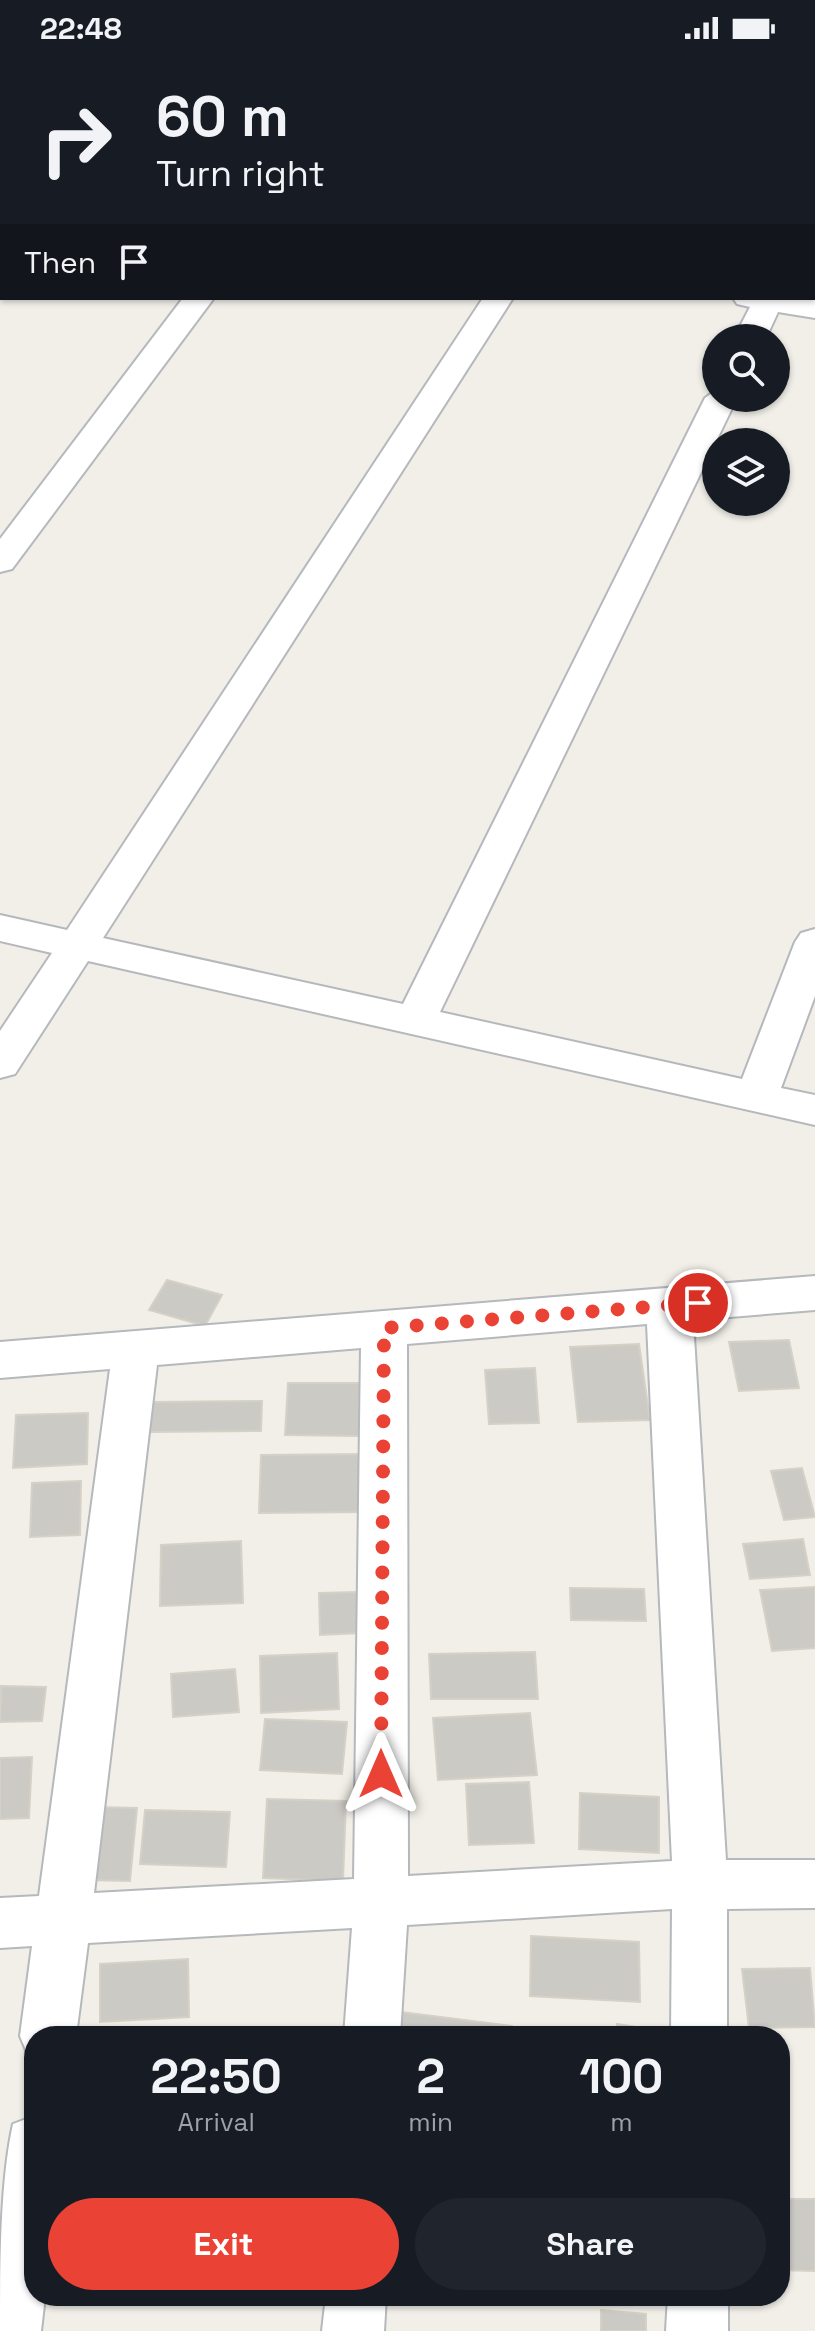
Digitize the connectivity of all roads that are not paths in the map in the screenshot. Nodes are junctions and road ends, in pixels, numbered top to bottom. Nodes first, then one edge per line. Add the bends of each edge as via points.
1 (197, 300) edge
2 (497, 300) edge
3 (762, 300) edge
4 (767, 300) edge
5 (815, 309) edge
6 (754, 324) edge
7 (714, 412) edge
8 (0, 562) edge
9 (0, 928) edge
10 (815, 942) edge
11 (79, 946) junction
12 (415, 1021) junction
13 (0, 1064) edge
14 (756, 1097) junction
15 (815, 1110) edge
16 (815, 1293) edge
17 (669, 1305) junction
18 (384, 1328) junction
19 (136, 1349) junction
20 (0, 1360) edge
21 (815, 1884) edge
22 (700, 1886) junction
23 (381, 1901) junction
24 (63, 1920) junction
25 (0, 1923) edge
26 (49, 2026) edge
27 (373, 2026) edge
28 (699, 2026) edge
29 (24, 2222) edge
30 (355, 2306) edge
31 (698, 2306) edge
32 (10, 2331) edge
33 (353, 2331) edge
34 (697, 2331) edge

1 - 8 street
2 - 11 street
3 - 6 street
4 - 5 street
7 - 12 street
9 - 11 street
10 - 14 street
11 - 12 street
11 - 13 street
12 - 14 street
14 - 15 street
16 - 17 street
17 - 18 street
17 - 22 street
18 - 19 street
18 - 23 street
19 - 20 street
19 - 24 street
21 - 22 street
22 - 23 street
22 - 28 street
23 - 24 street
23 - 27 street
24 - 25 street
24 - 26 street
29 - 32 street
30 - 33 street
31 - 34 street

